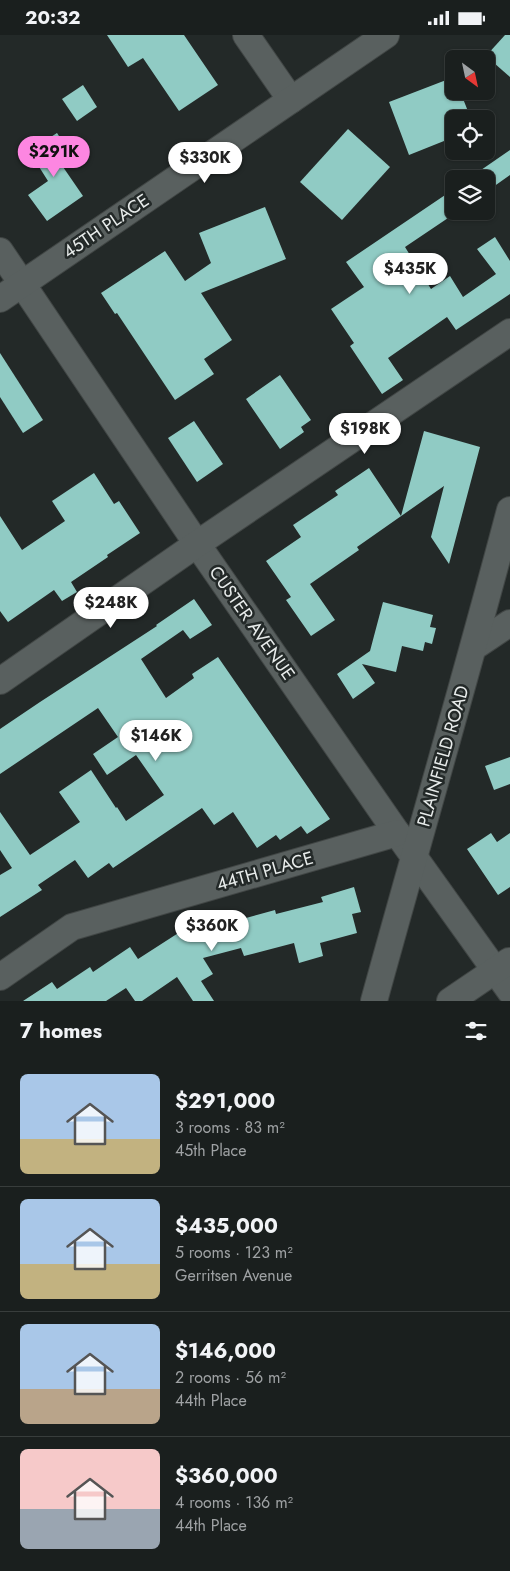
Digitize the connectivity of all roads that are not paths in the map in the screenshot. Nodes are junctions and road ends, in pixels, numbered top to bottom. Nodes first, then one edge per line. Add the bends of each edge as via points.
1 (246, 35) edge
2 (386, 35) edge
3 (290, 100) junction
4 (0, 251) edge
5 (22, 284) junction
6 (0, 299) edge
7 (510, 332) edge
8 (510, 510) edge
9 (198, 544) junction
10 (510, 623) edge
11 (474, 647) junction
12 (0, 681) edge
13 (397, 833) junction
14 (414, 856) junction
15 (505, 974) edge
16 (0, 977) edge
17 (374, 1001) edge
18 (450, 1001) edge

1 - 3 street
2 - 3 street, 45TH PLACE
3 - 5 street, 45TH PLACE
4 - 5 street, CUSTER AVENUE
5 - 6 street, 45TH PLACE
5 - 9 street, CUSTER AVENUE
7 - 9 street
8 - 11 street, PLAINFIELD ROAD
9 - 12 street
9 - 13 street, CUSTER AVENUE
10 - 11 street
11 - 14 street, PLAINFIELD ROAD
13 - 14 street, CUSTER AVENUE
13 - 16 street, 44TH PLACE via 72,927
14 - 15 street, CUSTER AVENUE
14 - 17 street, PLAINFIELD ROAD
15 - 18 street

